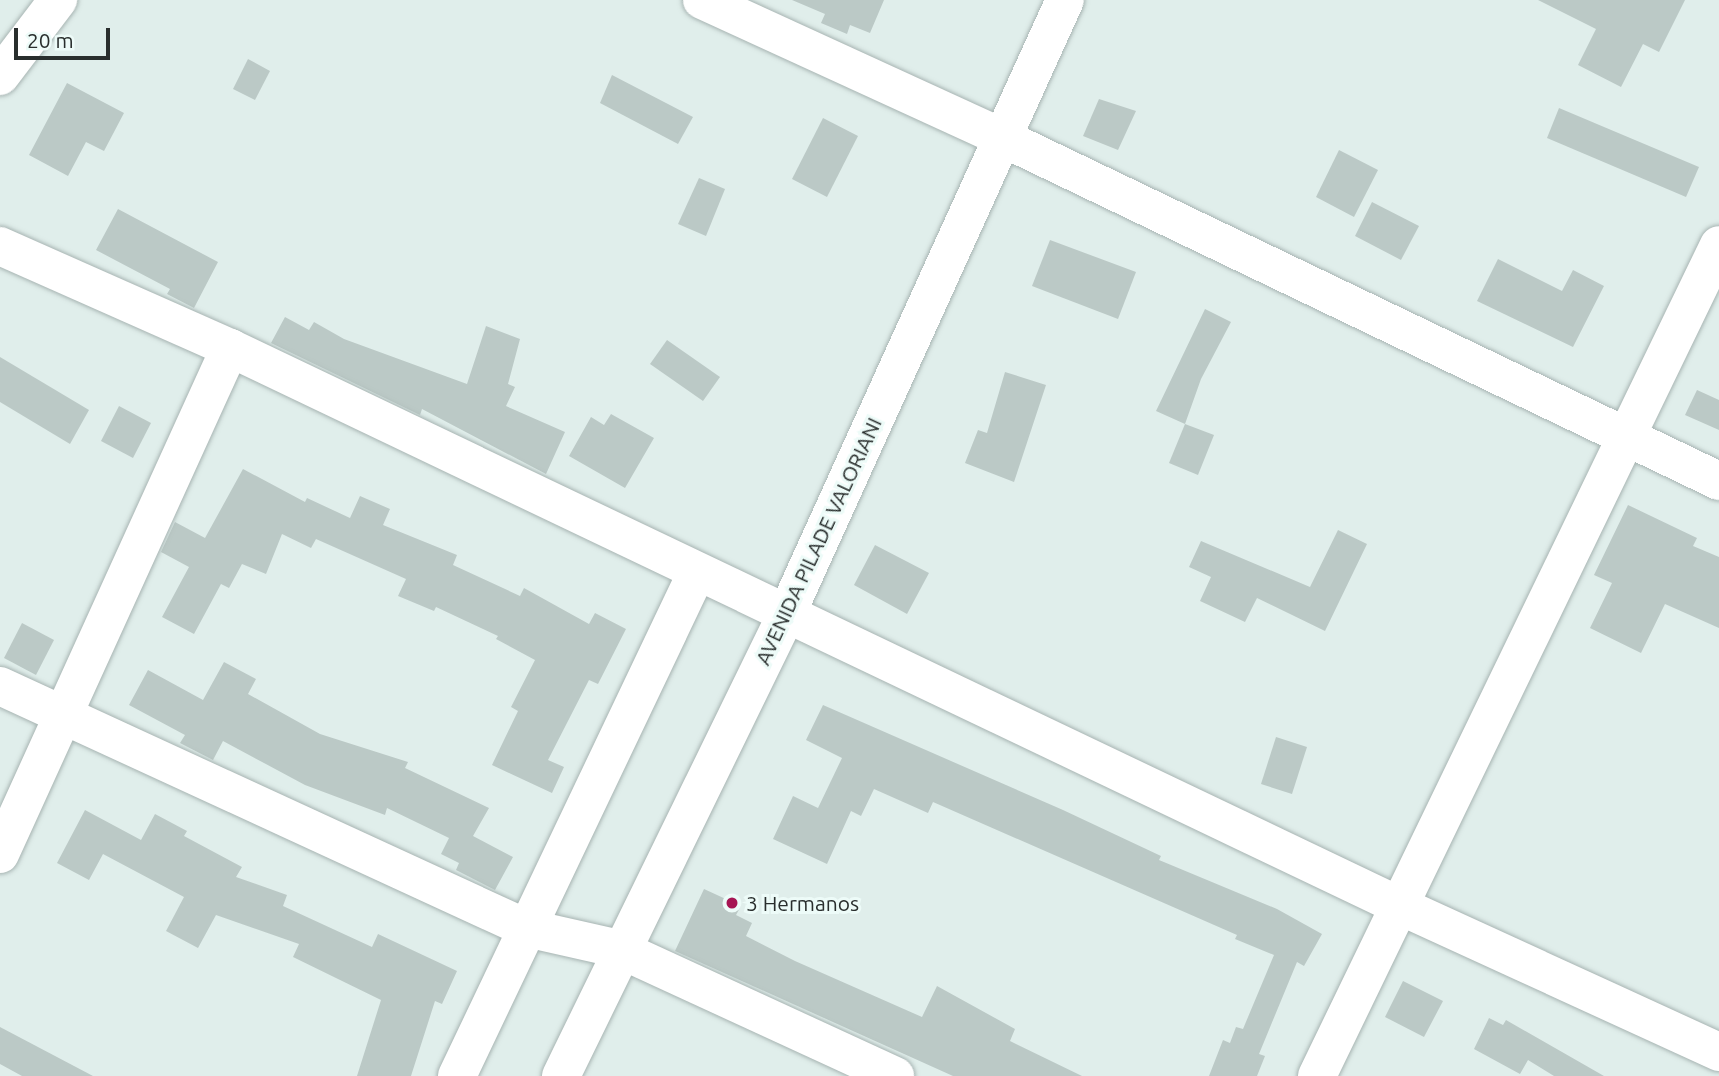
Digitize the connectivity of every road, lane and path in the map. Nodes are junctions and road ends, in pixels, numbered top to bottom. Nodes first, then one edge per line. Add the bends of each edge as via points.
1 (58, 0) edge
2 (702, 0) edge
3 (1065, 0) edge
4 (0, 76) edge
5 (1003, 138) junction
6 (1719, 245) edge
7 (0, 246) edge
8 (230, 348) junction
9 (1628, 438) junction
10 (1719, 481) edge
11 (697, 572) junction
12 (786, 615) junction
13 (0, 686) edge
14 (64, 715) junction
15 (0, 854) edge
16 (1398, 905) junction
17 (526, 928) junction
18 (620, 950) junction
19 (1719, 1052) edge
20 (457, 1076) edge
21 (561, 1076) edge
22 (895, 1076) edge
23 (1317, 1076) edge

1 - 4 street
2 - 5 street
3 - 5 street, AVENIDA PILADE VALORIANI
5 - 9 street
5 - 12 street, AVENIDA PILADE VALORIANI
6 - 9 street
7 - 8 street
8 - 11 street
8 - 14 street
9 - 10 street
9 - 16 street
11 - 12 street
11 - 17 street
12 - 16 street
12 - 18 street, AVENIDA PILADE VALORIANI
13 - 14 street
14 - 15 street
14 - 17 street
16 - 19 street
16 - 23 street
17 - 18 street
17 - 20 street
18 - 21 street, AVENIDA PILADE VALORIANI
18 - 22 street

